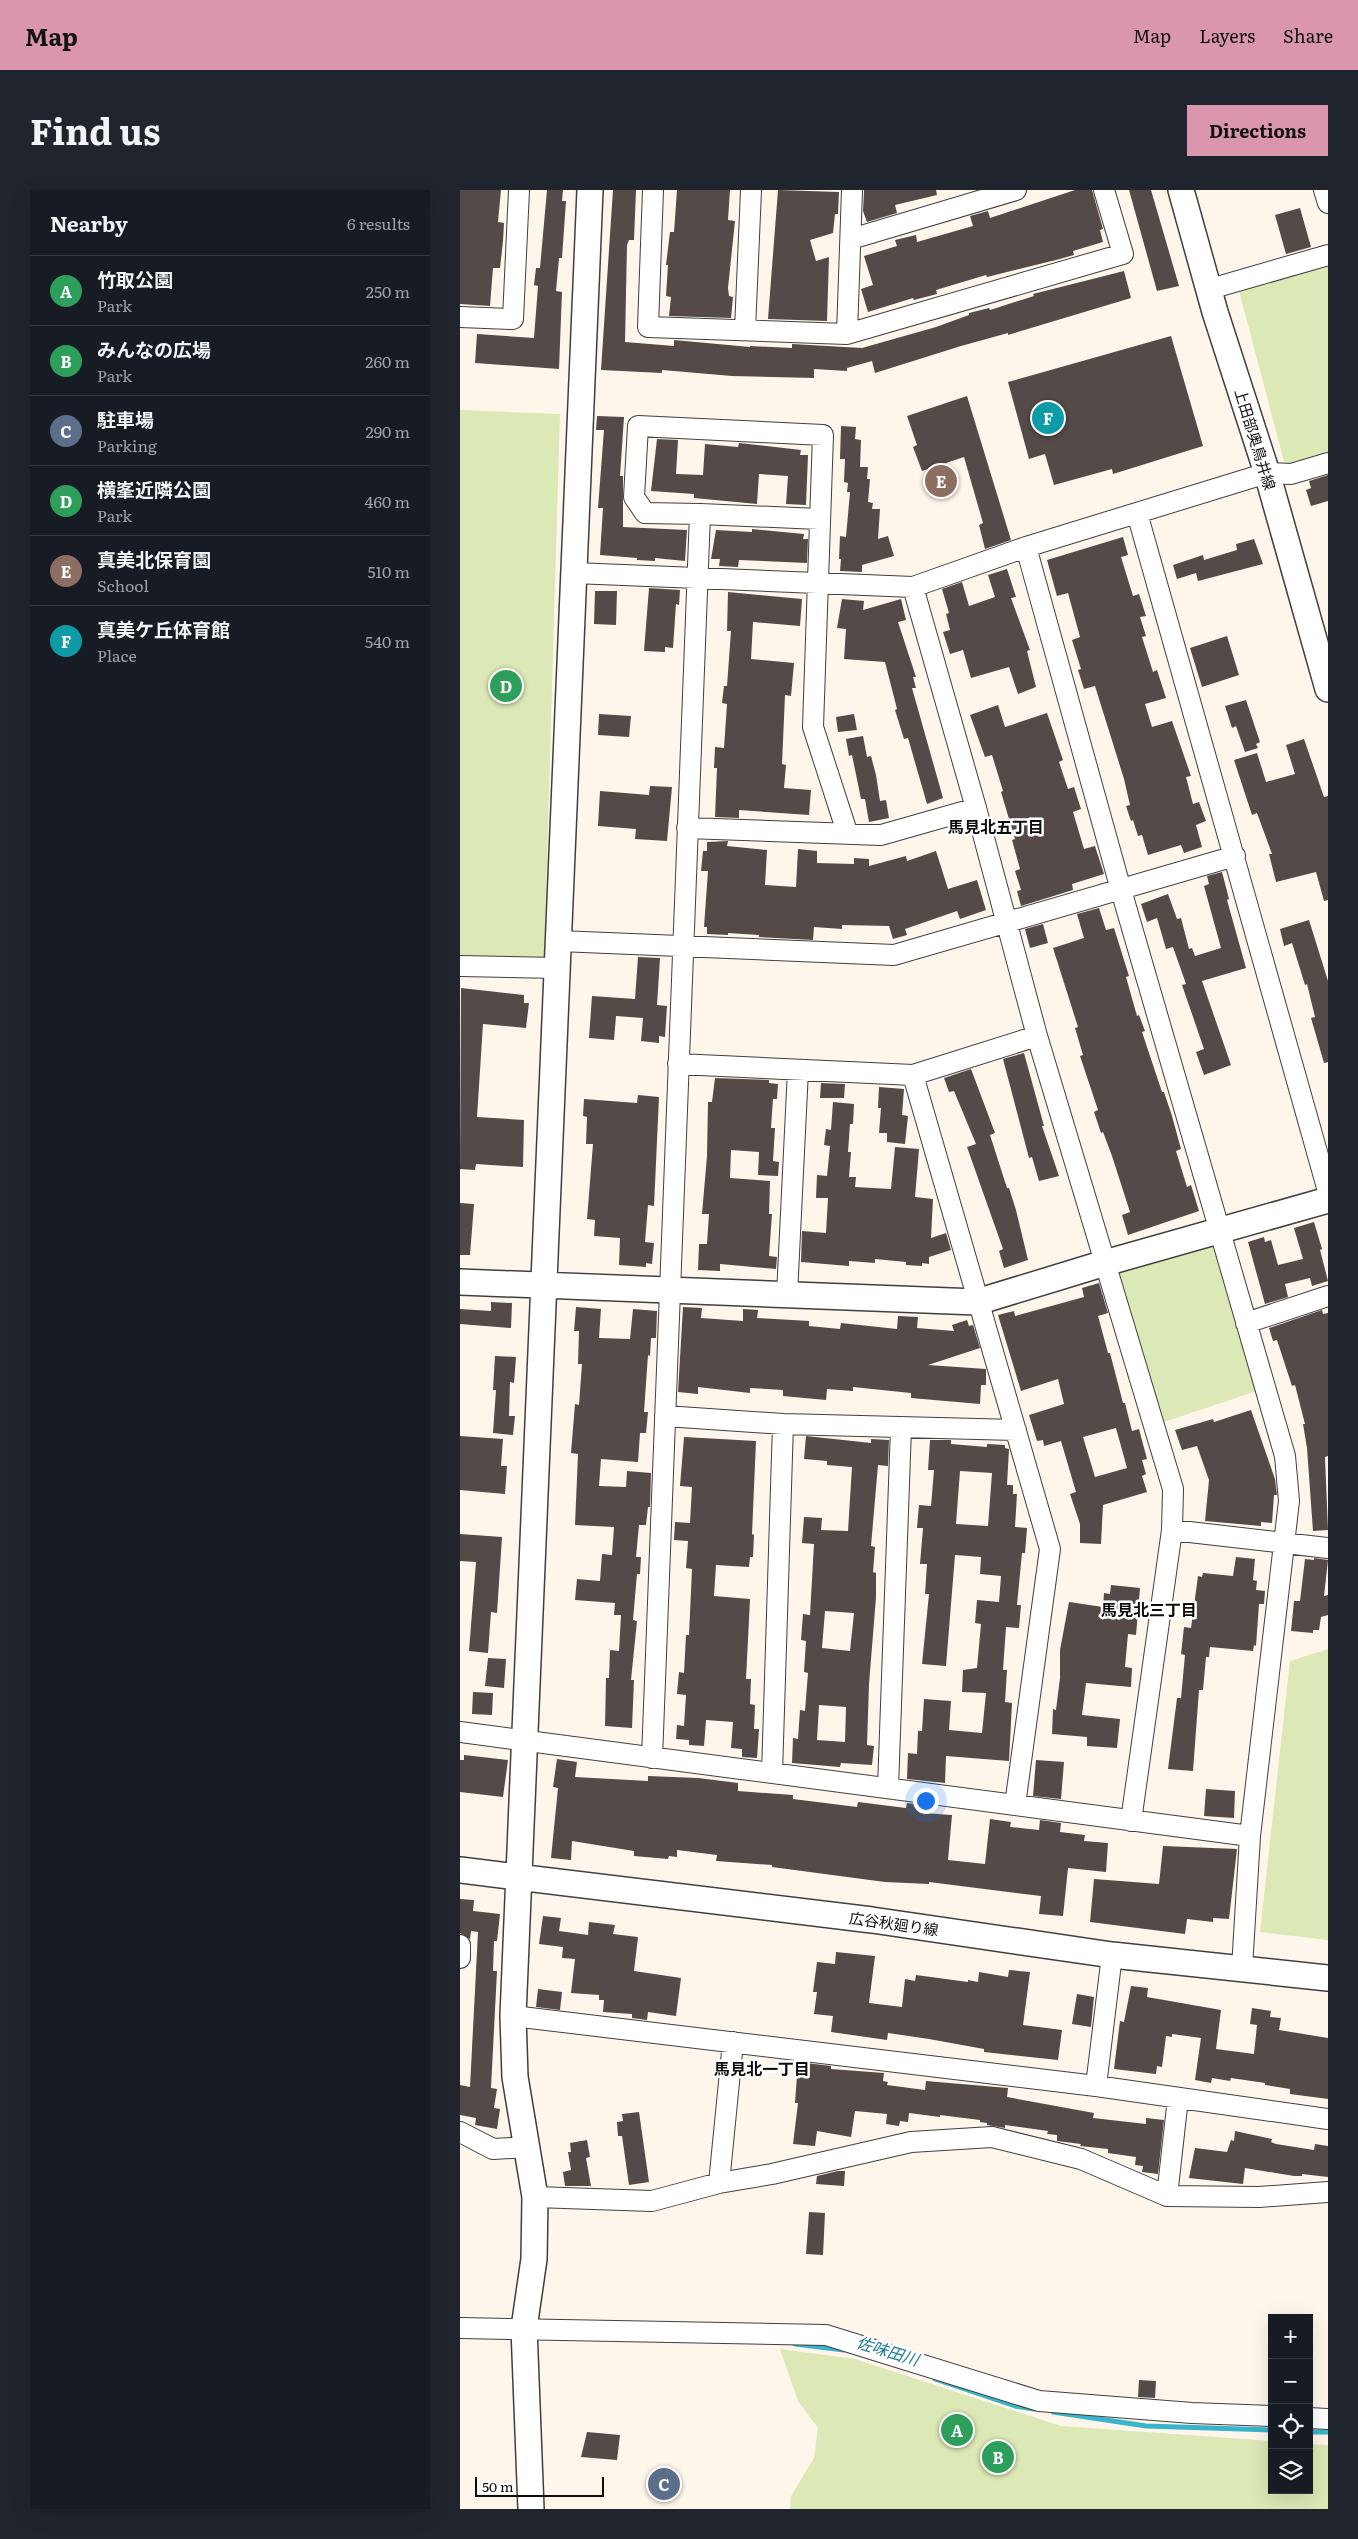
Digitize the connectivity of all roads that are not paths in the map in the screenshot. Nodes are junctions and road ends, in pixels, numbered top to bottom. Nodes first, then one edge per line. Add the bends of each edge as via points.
1 (519, 190) edge
2 (590, 190) edge
3 (653, 190) edge
4 (751, 190) edge
5 (852, 190) edge
6 (1016, 190) edge
7 (1104, 190) edge
8 (1181, 190) edge
9 (1324, 190) edge
10 (979, 195) edge
11 (1328, 204) edge
12 (851, 239) junction
13 (1328, 255) edge
14 (1210, 289) junction
15 (460, 317) edge
16 (745, 330) junction
17 (847, 334) junction
18 (1328, 464) edge
19 (1267, 473) junction
20 (1137, 513) junction
21 (700, 514) junction
22 (818, 519) junction
23 (1026, 547) junction
24 (574, 573) junction
25 (697, 578) junction
26 (818, 583) junction
27 (913, 587) junction
28 (1328, 689) edge
29 (976, 808) junction
30 (687, 828) junction
31 (847, 832) junction
32 (1235, 856) junction
33 (1121, 890) junction
34 (1007, 923) junction
35 (559, 941) junction
36 (684, 947) junction
37 (460, 966) edge
38 (558, 968) junction
39 (1037, 1036) junction
40 (678, 1064) junction
41 (798, 1070) junction
42 (913, 1075) junction
43 (1328, 1192) edge
44 (1328, 1200) edge
45 (1219, 1232) junction
46 (1105, 1263) junction
47 (460, 1282) edge
48 (546, 1285) junction
49 (669, 1291) junction
50 (787, 1295) junction
51 (1328, 1296) edge
52 (977, 1302) junction
53 (1246, 1323) junction
54 (665, 1416) junction
55 (783, 1424) junction
56 (902, 1428) junction
57 (1016, 1430) junction
58 (1172, 1530) junction
59 (1286, 1544) junction
60 (1328, 1548) edge
61 (460, 1732) edge
62 (525, 1741) junction
63 (652, 1758) junction
64 (772, 1773) junction
65 (888, 1788) junction
66 (1015, 1805) junction
67 (1131, 1821) junction
68 (1250, 1836) junction
69 (460, 1870) edge
70 (520, 1877) junction
71 (460, 1945) edge
72 (1112, 1955) junction
73 (460, 1958) edge
74 (1242, 1968) junction
75 (1328, 1978) edge
76 (514, 2016) junction
77 (733, 2042) junction
78 (1096, 2086) junction
79 (1178, 2098) junction
80 (1328, 2119) edge
81 (460, 2132) edge
82 (528, 2147) junction
83 (719, 2183) junction
84 (1328, 2192) edge
85 (1167, 2196) junction
86 (535, 2198) junction
87 (460, 2328) edge
88 (524, 2328) junction
89 (1268, 2416) edge
90 (1313, 2418) edge
91 (1328, 2419) edge
92 (531, 2509) edge

1 - 15 street via 513,320
2 - 24 street
3 - 16 street via 648,327
4 - 16 street
5 - 12 street
6 - 10 street
7 - 17 street via 1123,254
8 - 14 street, 上田部奥鳥井線
9 - 11 street
10 - 12 street
12 - 17 street
13 - 14 street
14 - 19 street, 上田部奥鳥井線
16 - 17 street
18 - 19 street via 1291,474
19 - 20 street
19 - 28 street, 上田部奥鳥井線
20 - 23 street
20 - 32 street
21 - 22 street
21 - 22 street via 645,513 634,497 638,426 823,435
21 - 25 street
22 - 26 street
23 - 27 street
23 - 33 street
24 - 25 street
24 - 35 street
25 - 26 street
25 - 30 street
26 - 27 street
26 - 31 street via 813,727
27 - 29 street
29 - 31 street via 881,835
29 - 34 street
30 - 31 street
30 - 36 street
32 - 33 street
32 - 43 street
33 - 34 street
33 - 45 street
34 - 36 street via 894,955
34 - 39 street
35 - 36 street
35 - 38 street
36 - 40 street
37 - 38 street
38 - 48 street
39 - 42 street
39 - 46 street
40 - 41 street
40 - 49 street
41 - 42 street
41 - 50 street
42 - 52 street
44 - 45 street
45 - 46 street
45 - 53 street
46 - 52 street
46 - 58 street via 1173,1489
47 - 48 street
48 - 49 street
48 - 62 street
49 - 50 street
49 - 54 street
50 - 52 street
51 - 53 street
52 - 57 street
53 - 59 street via 1286,1456 1290,1501
54 - 55 street
54 - 63 street
55 - 56 street
55 - 64 street
56 - 57 street
56 - 65 street
57 - 66 street via 1050,1549
58 - 59 street
58 - 67 street
59 - 60 street
59 - 68 street
61 - 62 street
62 - 63 street
62 - 70 street
63 - 64 street
64 - 65 street
65 - 66 street
66 - 67 street
67 - 68 street
68 - 74 street
69 - 70 street, 広谷秋廻り線
70 - 72 street, 広谷秋廻り線 via 872,1920
70 - 76 street
71 - 73 street
72 - 74 street, 広谷秋廻り線
72 - 78 street
74 - 75 street, 広谷秋廻り線
76 - 77 street
76 - 82 street via 516,2078
77 - 78 street
77 - 83 street
78 - 79 street
79 - 80 street
79 - 85 street
81 - 82 street via 493,2149
82 - 86 street
83 - 85 street via 911,2142 992,2137 1081,2159
83 - 86 street via 652,2201
84 - 85 street via 1259,2197
86 - 88 street via 534,2259
87 - 88 street
88 - 89 street via 826,2335 1039,2401
88 - 92 street
90 - 91 street

